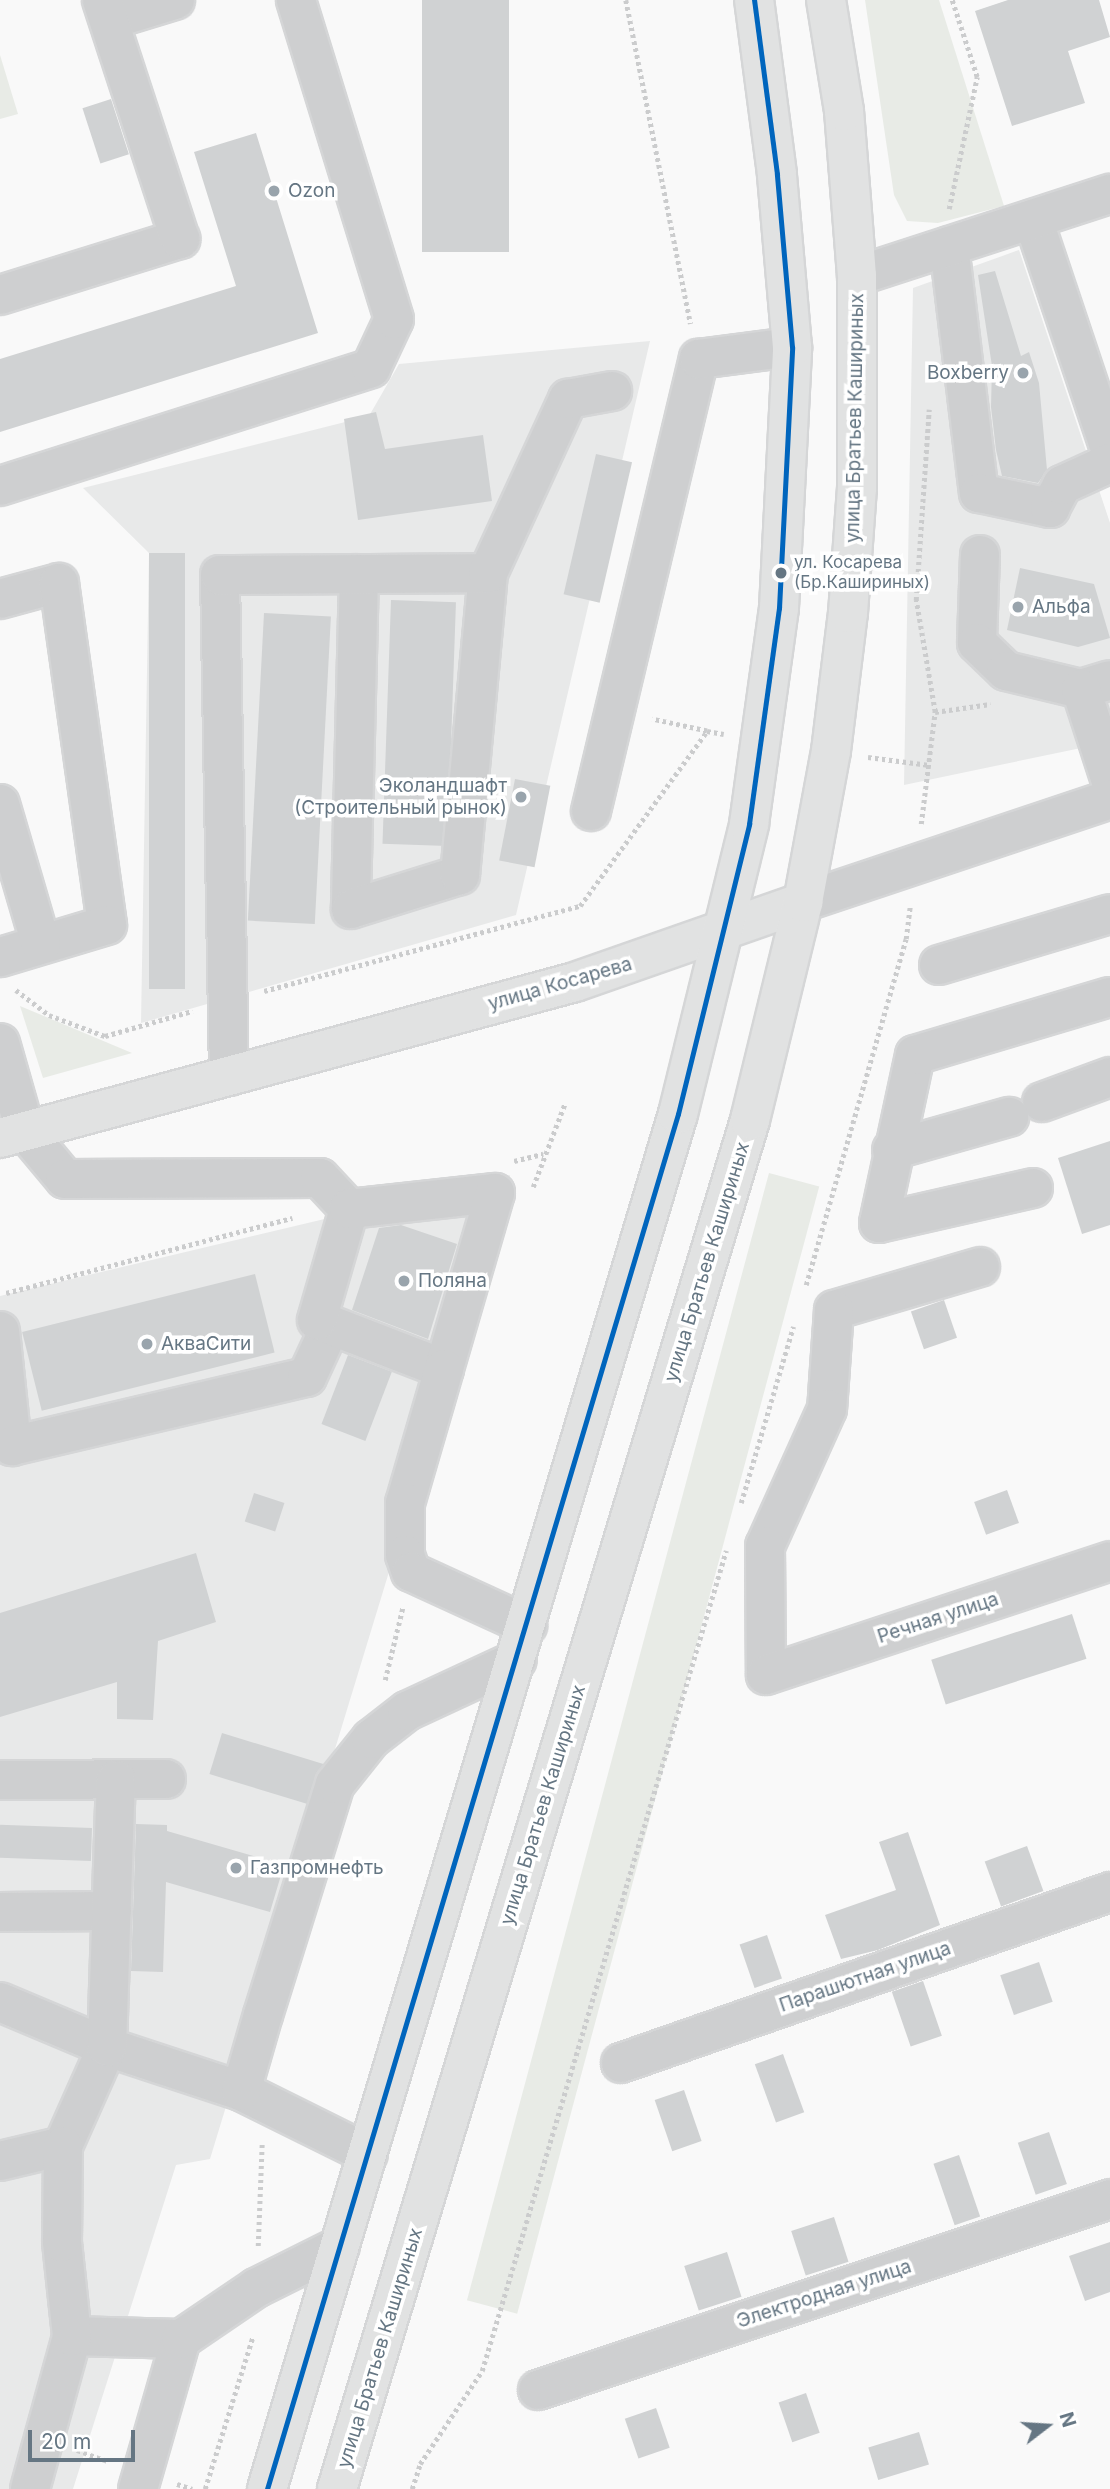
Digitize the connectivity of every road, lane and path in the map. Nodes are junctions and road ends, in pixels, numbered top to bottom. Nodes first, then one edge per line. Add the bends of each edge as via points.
1 (175, 0) edge
2 (296, 0) edge
3 (626, 0) edge
4 (754, 0) edge
5 (826, 0) edge
6 (952, 0) edge
7 (106, 10) edge
8 (1110, 194) edge
9 (1033, 219) junction
10 (945, 248) junction
11 (857, 276) junction
12 (0, 295) edge
13 (792, 347) junction
14 (699, 359) junction
15 (612, 391) dead end
16 (930, 398) dead end
17 (1110, 449) edge
18 (1110, 463) edge
19 (0, 486) edge
20 (980, 555) dead end
21 (488, 573) junction
22 (359, 574) junction
23 (0, 599) edge
24 (1096, 685) edge
25 (612, 710) junction
26 (1110, 778) edge
27 (1110, 799) edge
28 (0, 804) edge
29 (591, 811) dead end
30 (916, 864) junction
31 (803, 902) junction
32 (1110, 914) edge
33 (725, 931) junction
34 (41, 944) junction
35 (939, 965) dead end
36 (5, 971) edge
37 (1110, 997) edge
38 (226, 1001) junction
39 (0, 1043) edge
40 (229, 1076) junction
41 (1110, 1077) edge
42 (13, 1135) edge
43 (892, 1150) junction
44 (544, 1154) dead end
45 (503, 1164) dead end
46 (1033, 1188) dead end
47 (346, 1207) junction
48 (980, 1267) dead end
49 (804, 1292) dead end
50 (0, 1295) edge
51 (796, 1318) dead end
52 (331, 1325) junction
53 (0, 1331) edge
54 (444, 1369) junction
55 (740, 1505) dead end
56 (728, 1545) dead end
57 (1110, 1561) edge
58 (522, 1643) junction
59 (166, 1779) dead end
60 (0, 1780) edge
61 (116, 1780) junction
62 (1110, 1892) edge
63 (112, 1911) junction
64 (0, 1912) edge
65 (1, 2004) edge
66 (107, 2047) junction
67 (621, 2063) dead end
68 (241, 2091) junction
69 (262, 2142) dead end
70 (63, 2146) junction
71 (368, 2154) junction
72 (0, 2161) edge
73 (1110, 2199) edge
74 (340, 2246) junction
75 (258, 2258) dead end
76 (253, 2330) dead end
77 (72, 2336) junction
78 (181, 2339) junction
79 (538, 2390) dead end
80 (44, 2439) junction
81 (140, 2481) edge
82 (30, 2489) edge
83 (192, 2489) edge
84 (205, 2489) edge
85 (267, 2489) edge
86 (337, 2489) edge
87 (412, 2489) edge

1 - 7 street
2 - 19 street via 394,319 371,368
3 - 14 path
4 - 13 main road via 777,174
5 - 11 main road, улица Братьев Кашириных via 844,111
6 - 10 path via 976,77
7 - 12 street via 180,240
8 - 9 street
9 - 10 street
9 - 17 street
10 - 11 street
10 - 18 street via 979,493 1050,508 1062,485
11 - 31 main road, улица Братьев Кашириных via 857,488 848,613 831,751
13 - 14 street
13 - 33 main road via 788,496 772,679 749,824
14 - 25 street
15 - 21 street via 568,399
16 - 30 path via 916,600 935,712
20 - 24 street via 977,643 1006,671
21 - 22 street
21 - 22 street via 460,875 351,909
22 - 38 street via 220,575
23 - 34 street via 59,583 107,925
24 - 26 street
25 - 29 street
25 - 38 path via 707,732 580,906
27 - 30 street, улица Косарева
28 - 34 street
30 - 31 street, улица Косарева
30 - 49 path via 906,939
31 - 33 main road, улица Косарева
31 - 86 main road, улица Братьев Кашириных via 750,1120
32 - 35 street
33 - 40 main road, улица Косарева via 575,982
33 - 58 main road via 678,1114
34 - 36 street
36 - 38 path via 49,1015 106,1036
37 - 43 street via 915,1055
38 - 40 street
39 - 42 street
40 - 42 main road, улица Косарева
41 - 43 street via 1026,1109
42 - 47 street via 65,1180 320,1178
43 - 46 street via 879,1223
44 - 45 path
47 - 50 path
47 - 52 street via 317,1320
47 - 54 street via 495,1193
48 - 57 street, Речная улица via 834,1310 827,1409 765,1546 766,1675
51 - 55 path
52 - 53 street via 307,1377 12,1446
52 - 54 street
54 - 58 street via 405,1503 405,1555 411,1572
56 - 87 path via 482,2371 420,2464
58 - 68 street via 407,1711 371,1739 335,1784
58 - 71 main road
59 - 61 street
60 - 61 street
61 - 63 street
62 - 67 street, Парашютная улица
63 - 64 street
63 - 66 street
65 - 66 street
66 - 68 street
66 - 70 street
68 - 71 street
69 - 75 path
70 - 72 street
70 - 77 street via 62,2242
71 - 74 main road
73 - 79 street, Электродная улица
74 - 78 street via 256,2288
74 - 85 main road
76 - 84 path
77 - 78 street
77 - 80 street
78 - 81 street
80 - 81 path
80 - 82 street
81 - 83 path

